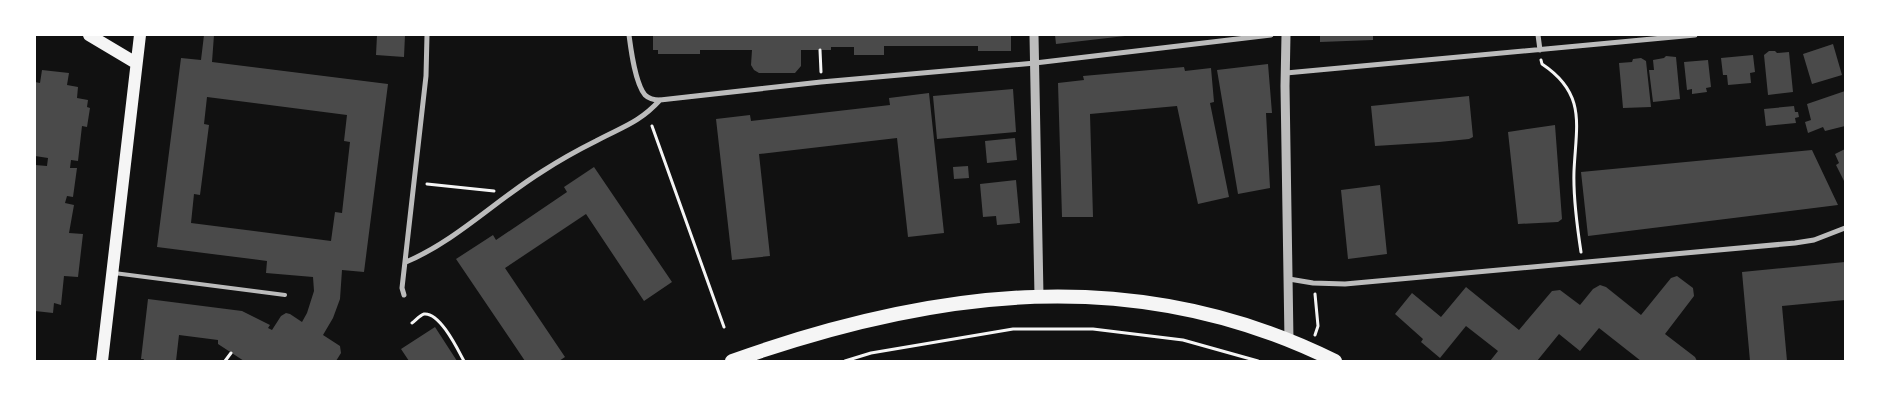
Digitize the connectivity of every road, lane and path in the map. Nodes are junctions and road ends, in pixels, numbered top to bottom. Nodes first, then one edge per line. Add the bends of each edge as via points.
1 (89, 35) edge
2 (140, 35) edge
3 (427, 35) edge
4 (629, 35) edge
5 (1034, 35) edge
6 (1271, 35) edge
7 (1286, 35) edge
8 (1538, 35) edge
9 (1695, 35) edge
10 (820, 50) dead end
11 (1540, 50) junction
12 (136, 63) junction
13 (1035, 63) junction
14 (1286, 73) junction
15 (821, 82) junction
16 (660, 100) junction
17 (652, 126) dead end
18 (428, 184) dead end
19 (502, 198) junction
20 (1845, 228) edge
21 (406, 262) junction
22 (1582, 263) junction
23 (112, 273) junction
24 (1289, 279) junction
25 (285, 295) dead end
26 (404, 295) dead end
27 (1039, 296) junction
28 (412, 324) dead end
29 (724, 327) dead end
30 (1289, 340) junction
31 (231, 353) dead end
32 (102, 361) edge
33 (225, 361) edge
34 (464, 361) edge
35 (732, 361) edge
36 (845, 361) edge
37 (1258, 361) edge
38 (1335, 361) edge

1 - 12 main road
2 - 12 main road
3 - 21 street via 426,76
4 - 16 street via 643,92 649,98
5 - 13 street
6 - 13 street
7 - 14 street
8 - 11 street
9 - 11 street
10 - 15 path
11 - 14 street
11 - 22 path via 1542,64 1562,81 1572,95 1577,112 1574,172
12 - 23 main road
13 - 15 street
13 - 27 street
14 - 24 street
15 - 16 street
16 - 19 street via 638,121 591,143
17 - 29 path
18 - 19 path via 493,190
19 - 21 street via 440,245
20 - 22 street via 1807,242
21 - 26 street
22 - 24 street via 1345,284
23 - 25 lane
23 - 32 main road
24 - 30 street
27 - 30 highway via 1106,297 1174,306 1224,318
27 - 35 highway via 972,302 892,316 807,337
28 - 34 path via 423,314 434,318 444,326
30 - 38 highway
31 - 33 path
36 - 37 path via 871,353 1013,329 1093,329 1183,340

